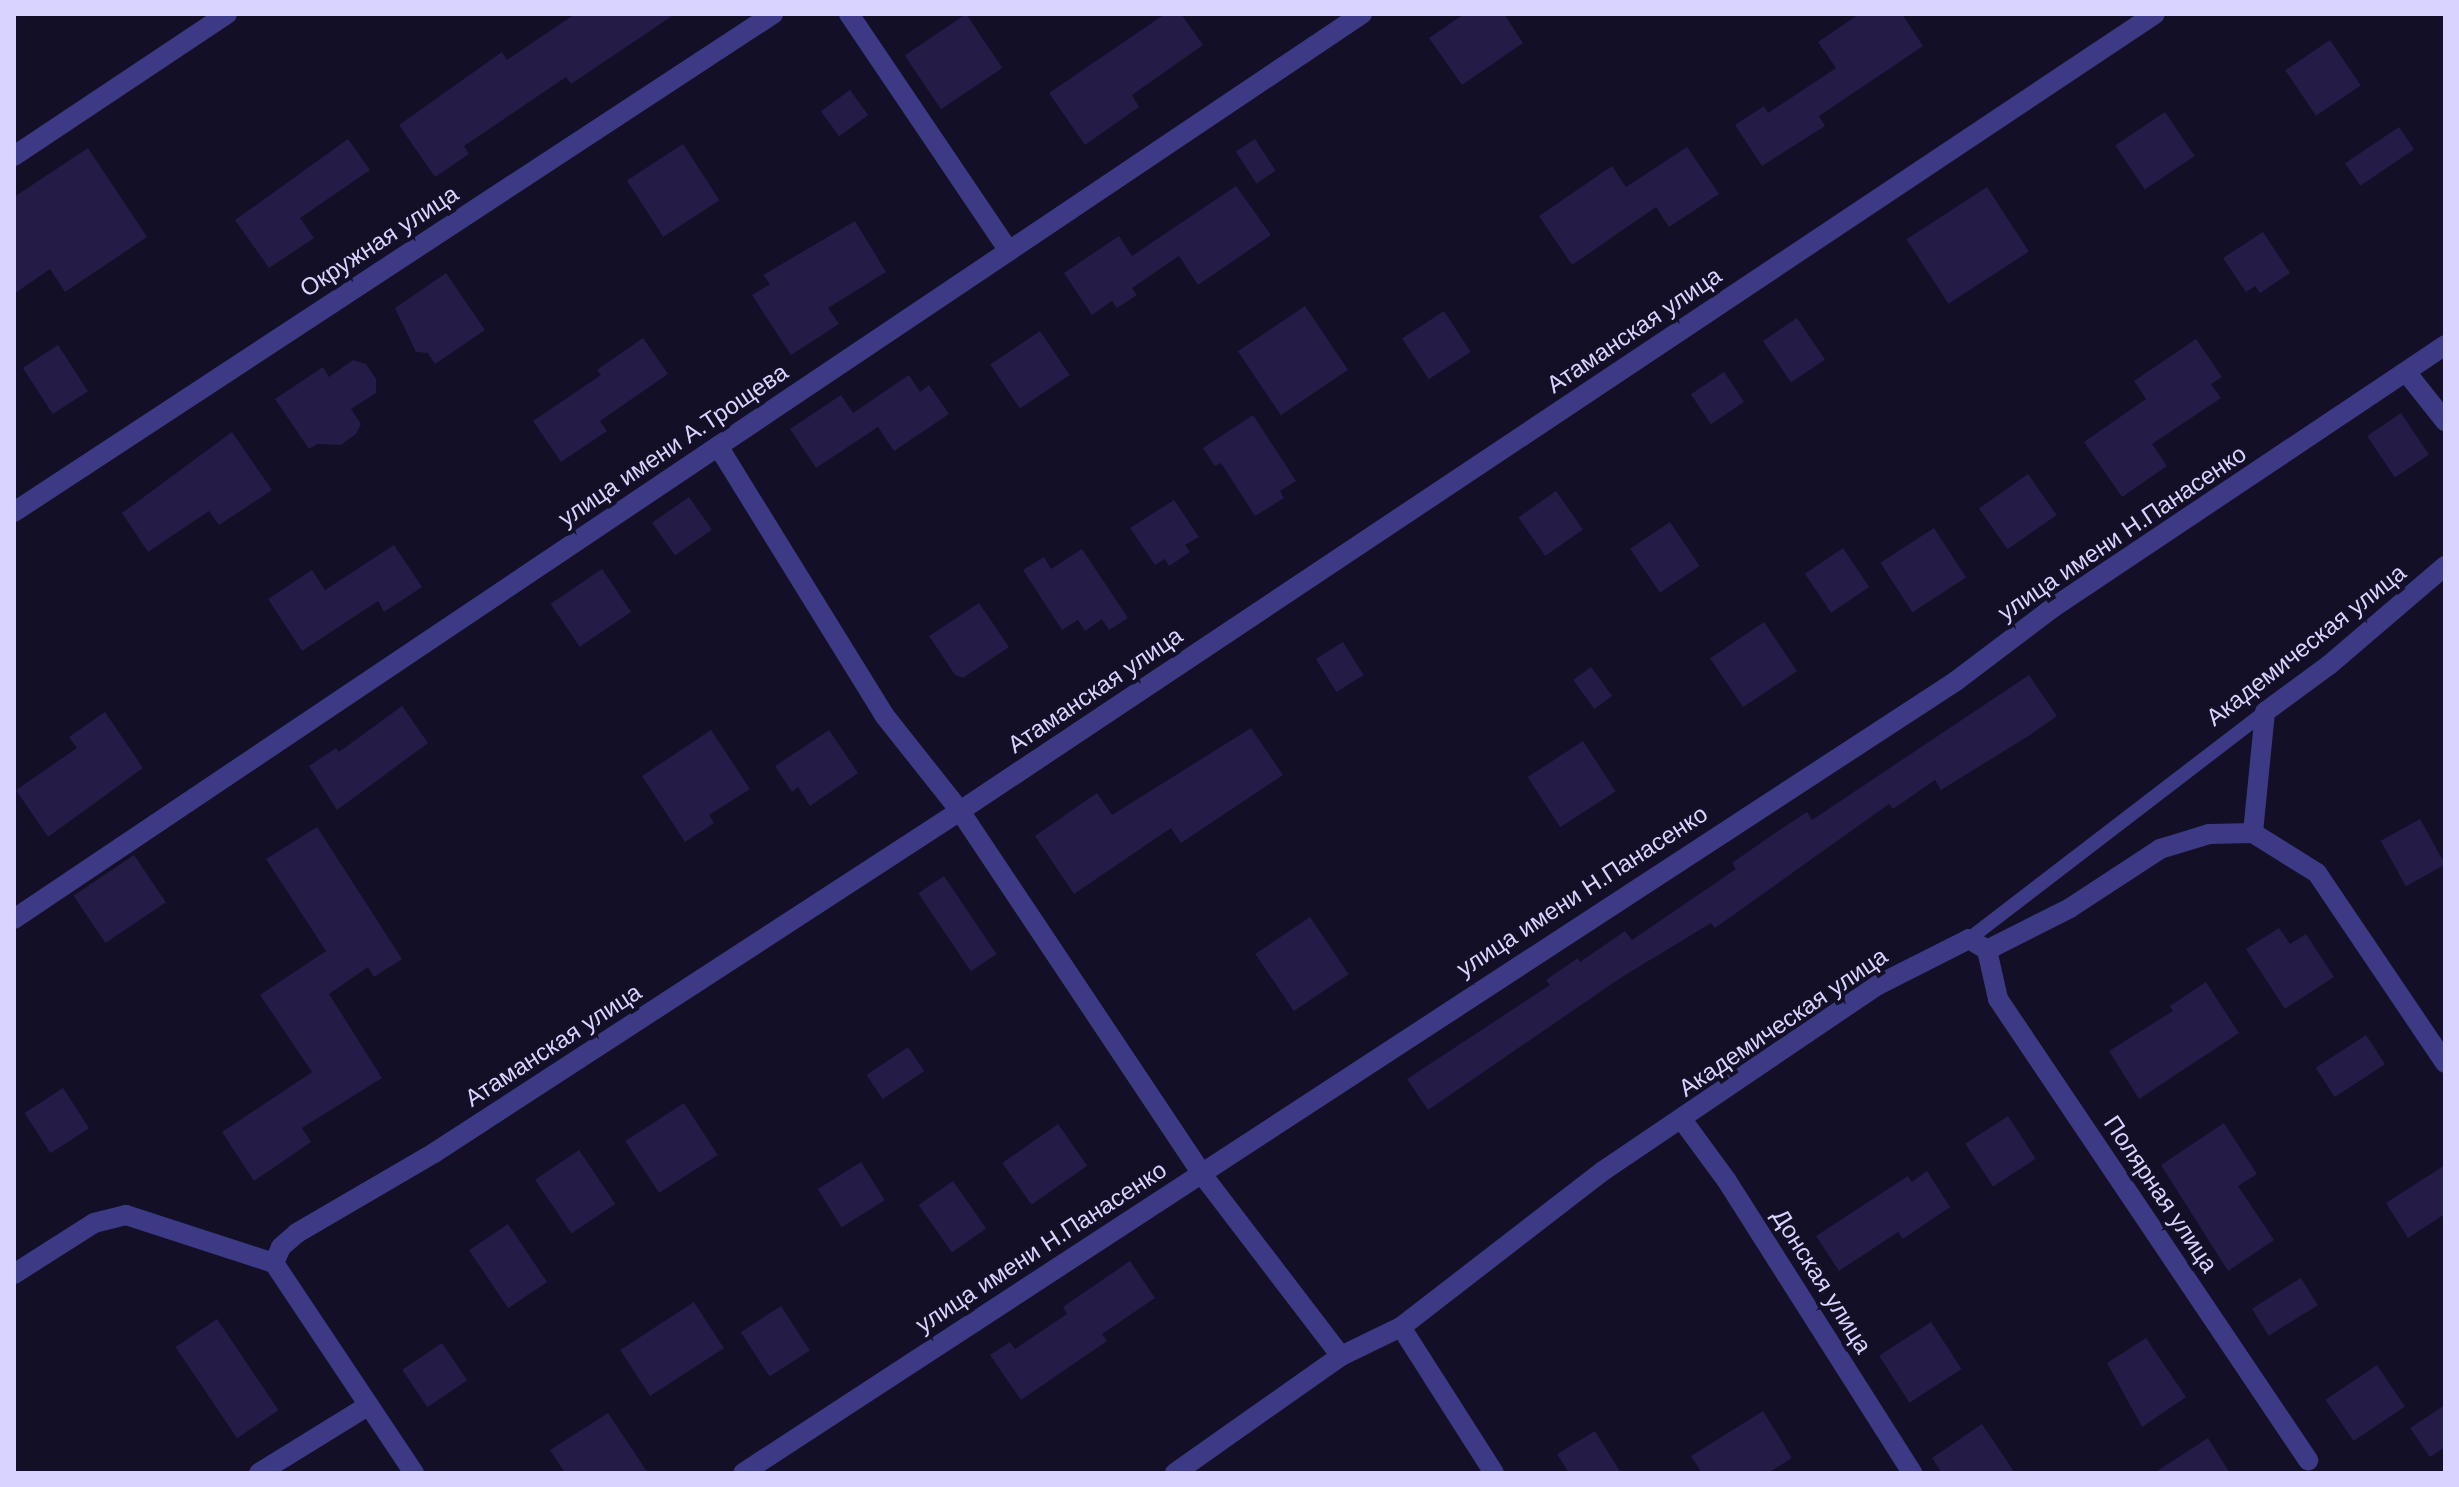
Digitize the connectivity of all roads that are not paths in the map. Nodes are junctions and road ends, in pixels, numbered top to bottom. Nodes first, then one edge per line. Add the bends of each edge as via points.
1 (227, 14) edge
2 (773, 14) edge
3 (849, 14) edge
4 (1362, 14) edge
5 (2155, 14) edge
6 (14, 156) edge
7 (1008, 250) junction
8 (2445, 345) edge
9 (2406, 372) junction
10 (2445, 421) edge
11 (718, 446) junction
12 (14, 512) edge
13 (2445, 566) edge
14 (2265, 712) junction
15 (960, 811) junction
16 (2253, 833) junction
17 (14, 919) edge
18 (1969, 939) junction
19 (1987, 950) junction
20 (2445, 1063) edge
21 (1683, 1121) junction
22 (1201, 1173) junction
23 (274, 1263) junction
24 (14, 1274) edge
25 (1401, 1327) junction
26 (1341, 1356) junction
27 (369, 1405) junction
28 (2308, 1460) dead end
29 (259, 1473) edge
30 (414, 1473) edge
31 (743, 1473) edge
32 (1175, 1473) edge
33 (1494, 1473) edge
34 (1912, 1473) edge

1 - 6 street
2 - 12 street, Окружная улица
3 - 7 street
4 - 7 street, улица имени А.Трощева
5 - 15 street, Атаманская улица
7 - 11 street, улица имени А.Трощева
8 - 9 street, улица имени Н.Панасенко
9 - 10 street
9 - 22 street, улица имени Н.Панасенко via 2054,607 1956,681
11 - 15 street via 884,715
11 - 17 street, улица имени А.Трощева
13 - 14 street, Академическая улица
14 - 16 street
14 - 18 lane, Академическая улица
15 - 22 street
15 - 23 street, Атаманская улица via 434,1153 297,1233 281,1247
16 - 19 street via 2209,834 2160,849 2070,908
16 - 20 street via 2317,873
18 - 19 street
18 - 21 street, Академическая улица via 1876,986
19 - 28 street, Полярная улица via 1998,999
21 - 25 street, Академическая улица via 1603,1171
21 - 34 street, Донская улица via 1727,1181
22 - 26 street
22 - 31 street, улица имени Н.Панасенко
23 - 24 street via 126,1215 94,1223
23 - 27 street
25 - 26 street, Академическая улица
25 - 33 street
26 - 32 street, Академическая улица
27 - 29 street
27 - 30 street

